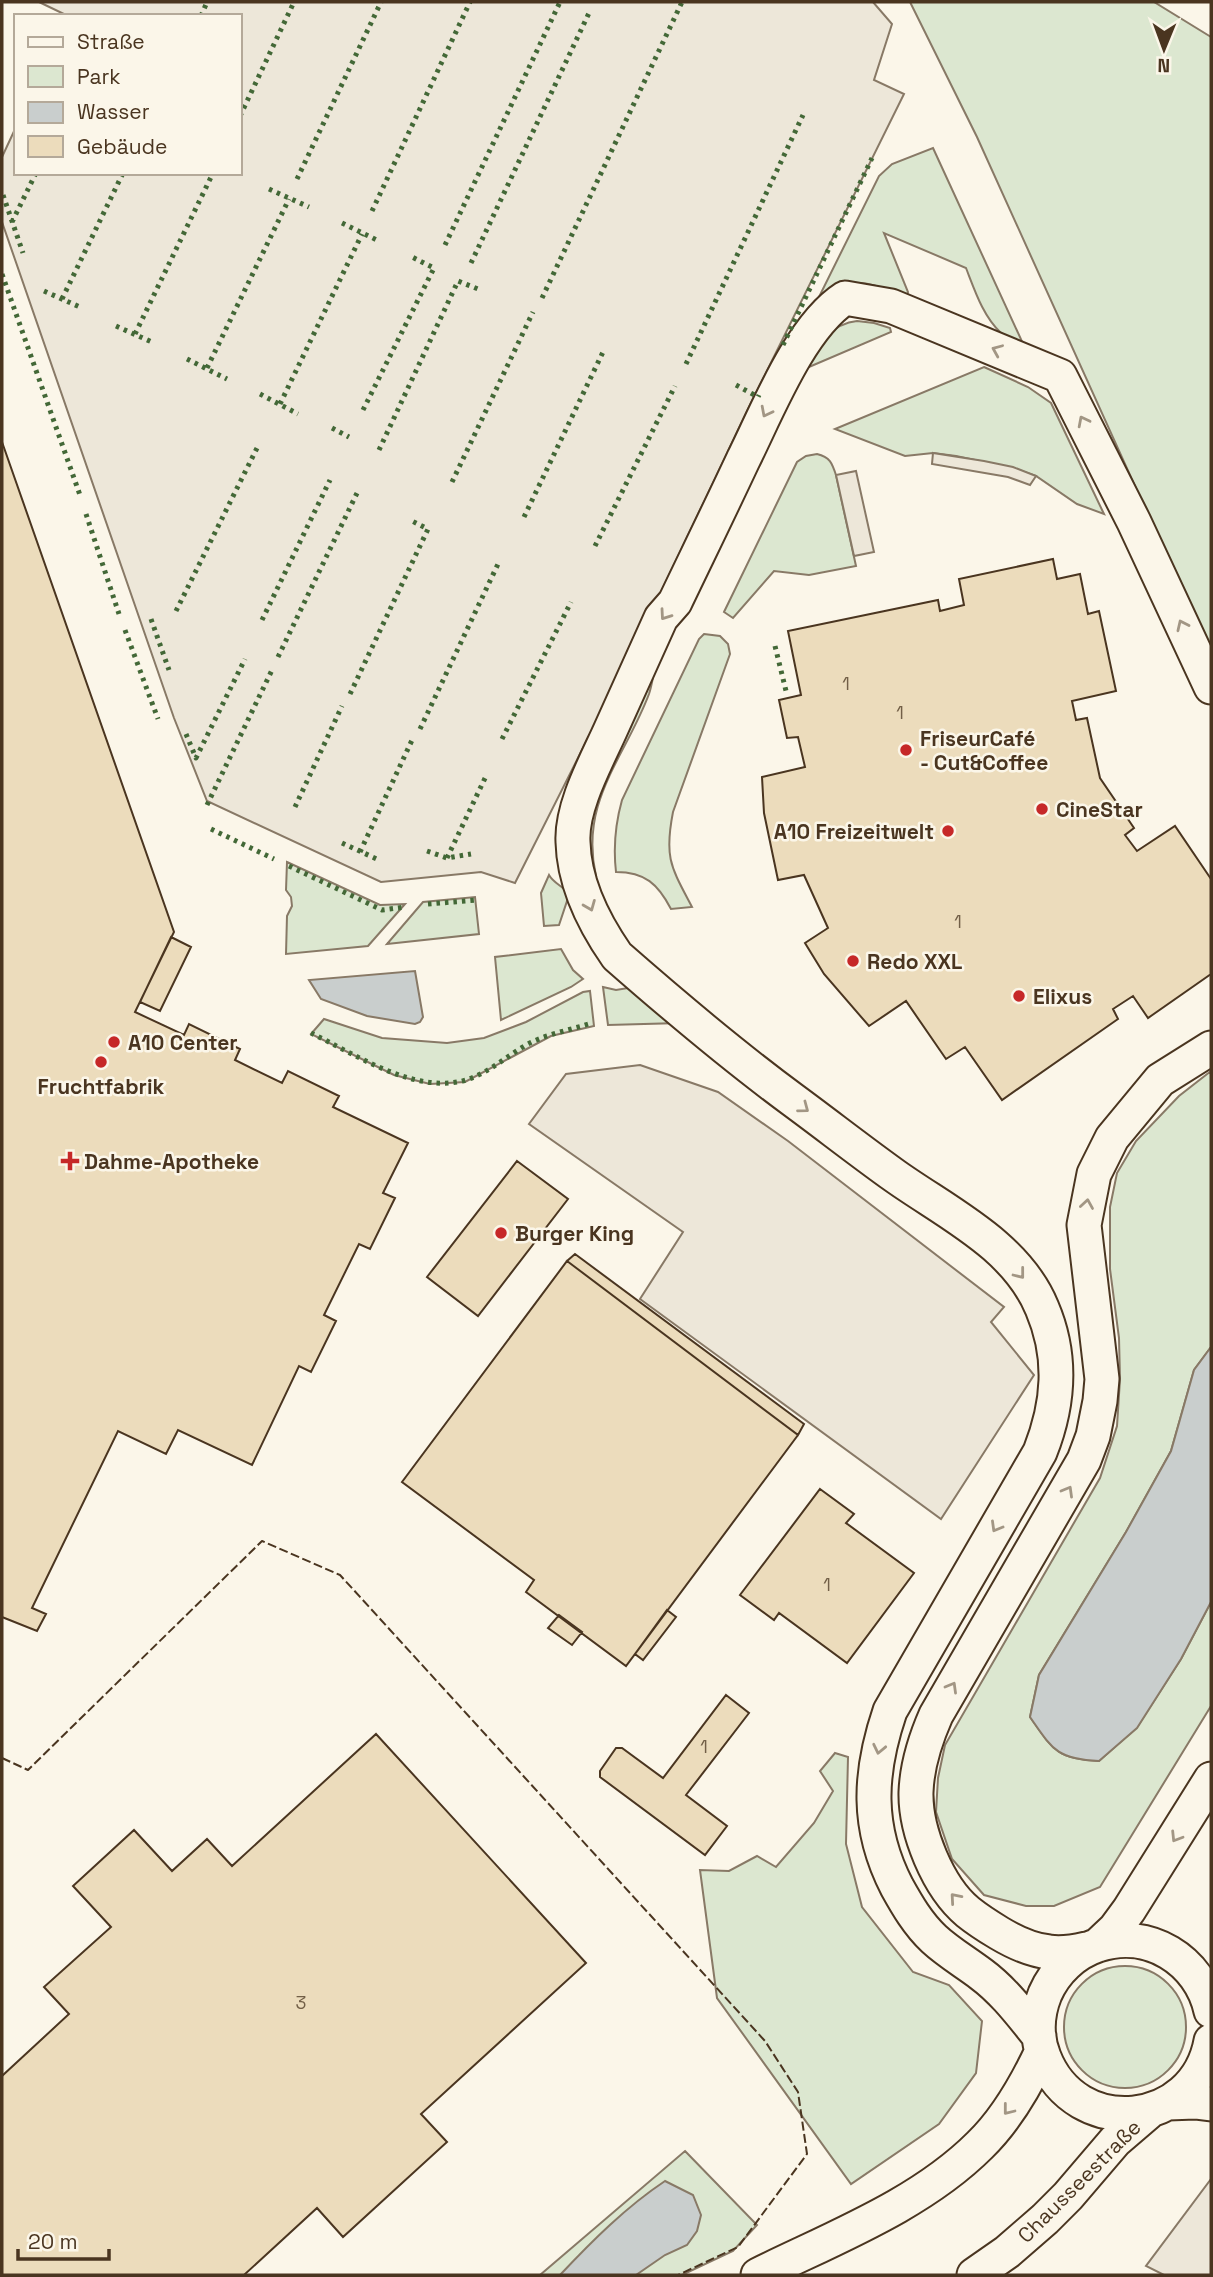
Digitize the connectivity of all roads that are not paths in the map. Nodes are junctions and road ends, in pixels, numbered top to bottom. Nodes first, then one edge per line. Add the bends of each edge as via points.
1 (1211, 687) edge
2 (1211, 1048) edge
3 (1211, 1779) edge
4 (1092, 1947) junction
5 (1211, 2007) edge
6 (1211, 2041) edge
7 (1040, 2044) junction
8 (1211, 2104) edge
9 (1159, 2107) junction
10 (758, 2275) edge
11 (974, 2275) edge

1 -> 7 street via 1060,376 891,306 845,298 831,307 798,352 676,601 661,618 587,781 573,841 579,880 604,938 617,956 749,1068 971,1226 1007,1258 1042,1307 1057,1371 1049,1429 890,1711 879,1743 873,1800 886,1865 917,1920 932,1938 1000,1990
4 -> 2 street via 1063,1954 1029,1948 966,1911 947,1888 927,1850 916,1794 919,1765 936,1715 1072,1483 1093,1436 1101,1379 1084,1226 1094,1174 1112,1138 1160,1080
3 -> 4 street via 1129,1910 1115,1929
4 - 5 street via 1116,1940 1152,1944 1168,1951 1195,1975
4 - 7 street via 1065,1965 1049,1986 1039,2019
6 - 9 street, Chausseestraße via 1194,2081
7 - 9 street via 1057,2082 1083,2104 1116,2114
7 -> 10 street via 1013,2104 982,2144 954,2169 923,2192
8 - 9 street
9 - 11 street, Chausseestraße via 1115,2141 1045,2220

